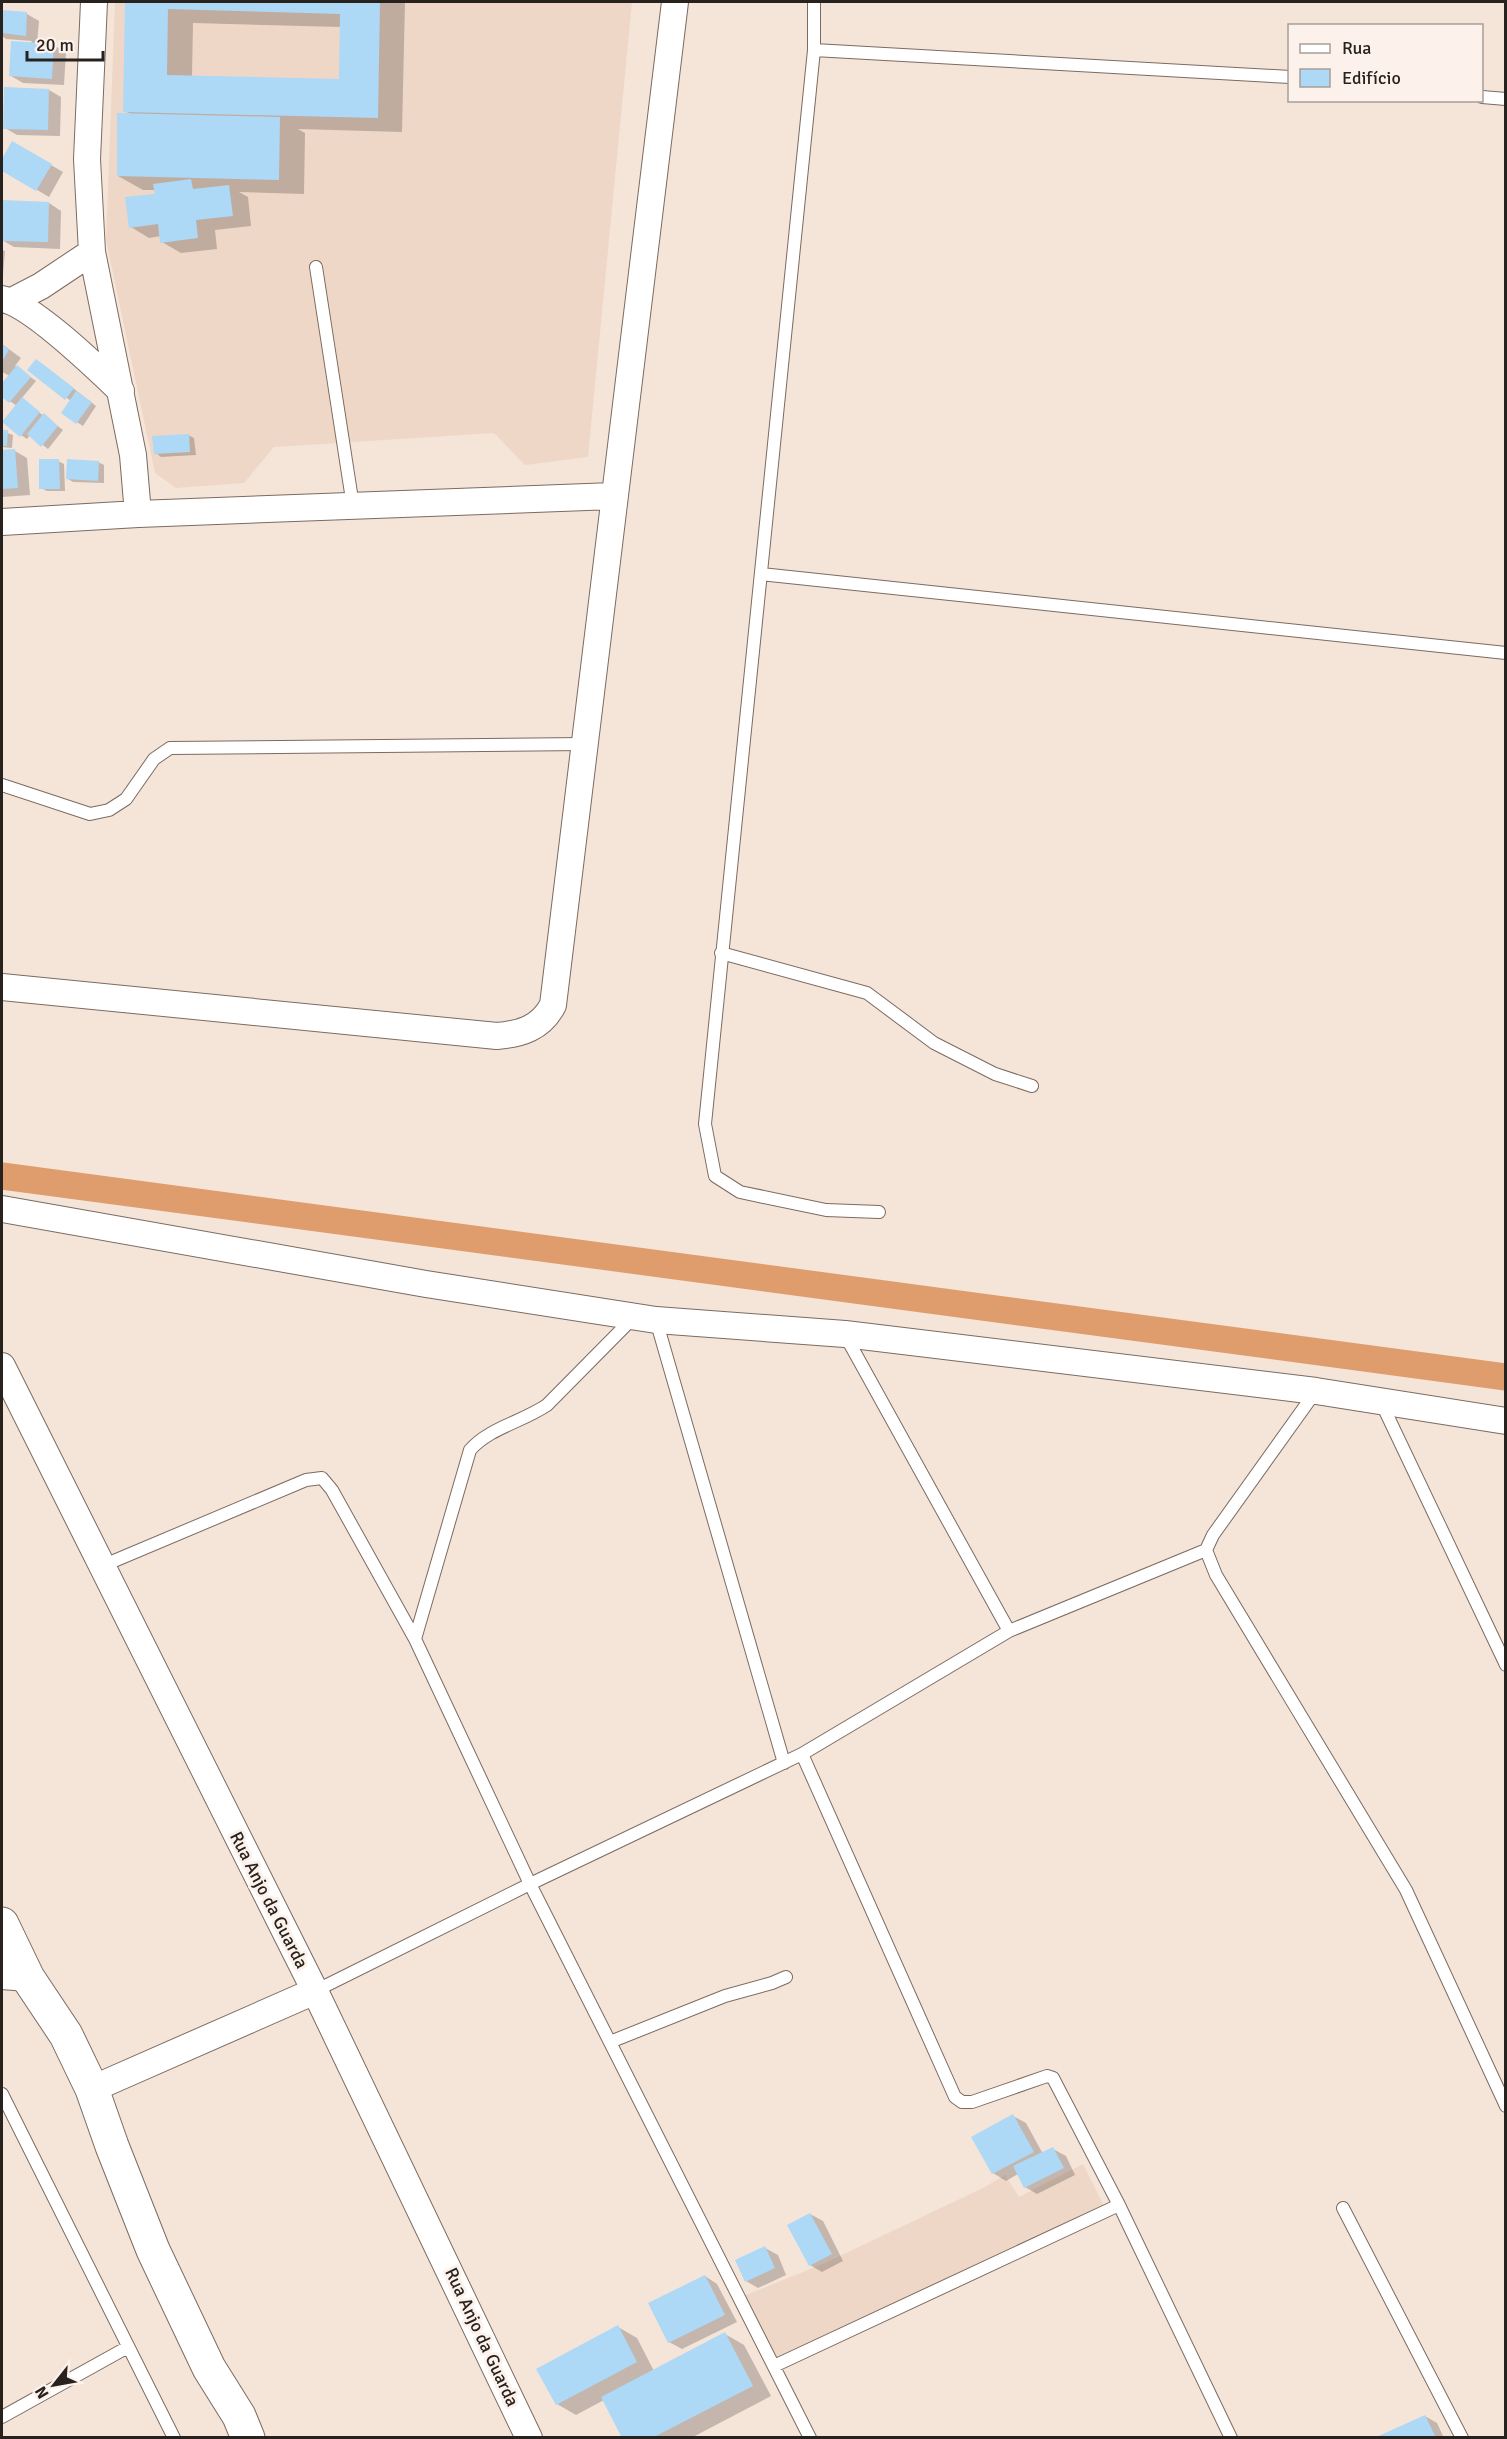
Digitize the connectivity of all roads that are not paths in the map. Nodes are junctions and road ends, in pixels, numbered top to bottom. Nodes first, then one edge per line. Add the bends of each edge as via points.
1 (94, 2) edge
2 (675, 2) edge
3 (814, 2) edge
4 (814, 50) junction
5 (1288, 77) edge
6 (1483, 97) edge
7 (1506, 99) edge
8 (92, 252) junction
9 (316, 267) dead end
10 (7, 300) edge
11 (121, 391) junction
12 (614, 496) junction
13 (352, 506) junction
14 (138, 514) junction
15 (2, 522) edge
16 (761, 574) junction
17 (1506, 653) edge
18 (584, 744) junction
19 (2, 785) edge
20 (721, 953) junction
21 (2, 987) edge
22 (1032, 1086) dead end
23 (2, 1209) edge
24 (879, 1212) dead end
25 (645, 1319) junction
26 (845, 1334) junction
27 (2, 1366) edge
28 (1316, 1391) junction
29 (1380, 1400) junction
30 (1506, 1421) edge
31 (1206, 1550) junction
32 (102, 1566) junction
33 (1010, 1631) junction
34 (415, 1639) junction
35 (1506, 1665) edge
36 (802, 1754) junction
37 (784, 1763) junction
38 (530, 1884) junction
39 (2, 1924) edge
40 (15, 1977) edge
41 (786, 1977) dead end
42 (315, 1991) junction
43 (610, 2042) junction
44 (92, 2090) junction
45 (2, 2094) edge
46 (1506, 2106) edge
47 (1119, 2205) junction
48 (1343, 2208) dead end
49 (128, 2347) junction
50 (774, 2366) junction
51 (2, 2417) edge
52 (174, 2438) edge
53 (248, 2438) edge
54 (529, 2438) edge
55 (810, 2438) edge
56 (1232, 2438) edge
57 (1462, 2438) edge

1 - 8 street via 87,159
2 - 12 street
3 - 4 lane
4 - 5 lane
4 - 16 lane
6 - 7 lane
8 - 10 street via 41,286
8 - 11 street
9 - 13 lane
10 - 11 street via 81,353
11 - 14 street via 133,455
12 - 13 street
12 - 18 street
13 - 14 street
14 - 15 street
16 - 17 lane
16 - 20 lane
18 - 19 lane via 170,748 154,759 126,799 109,810 90,814
18 - 21 street via 553,1005 534,1027 497,1036
20 - 22 lane via 867,993 934,1043 995,1074
20 - 24 lane via 705,1124 715,1176 740,1192 826,1210
23 - 25 street
25 - 26 street
25 - 34 lane via 547,1405 480,1438 470,1450
25 - 37 lane
26 - 28 street
26 - 33 lane
27 - 32 street, Rua Anjo da Guarda
28 - 29 street
28 - 31 lane
29 - 30 street
29 - 35 lane
31 - 33 lane
31 - 46 lane via 1216,1575 1406,1890
32 - 34 lane via 306,1480 322,1478
32 - 42 street, Rua Anjo da Guarda
33 - 36 lane
34 - 38 lane
36 - 37 lane
36 - 47 lane via 955,2097 972,2102 1047,2076 1053,2078
37 - 38 lane
38 - 42 lane
38 - 43 lane
39 - 40 street
40 - 44 street via 66,2035
41 - 43 lane
42 - 44 street
42 - 54 street, Rua Anjo da Guarda
43 - 50 lane
44 - 53 street via 153,2250 209,2368
45 - 49 lane
47 - 50 lane
47 - 56 lane
48 - 57 lane
49 - 51 lane
49 - 52 lane
50 - 55 lane

